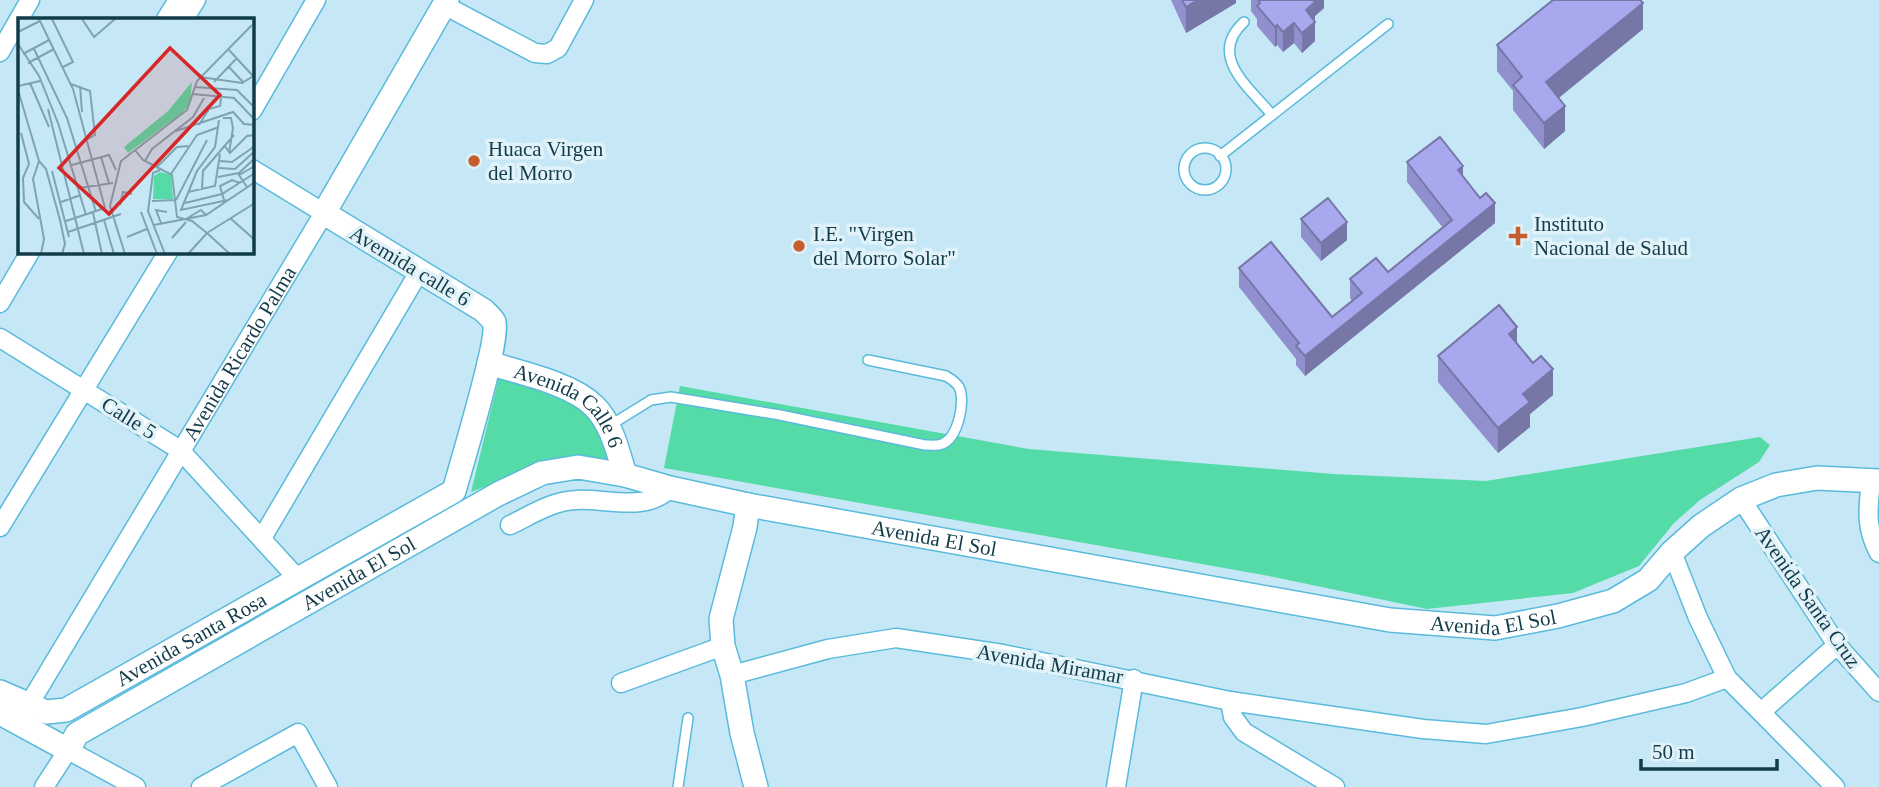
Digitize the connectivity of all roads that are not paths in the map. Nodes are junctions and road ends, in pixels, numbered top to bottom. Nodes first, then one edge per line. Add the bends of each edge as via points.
1 (30, 0) edge
2 (178, 0) edge
3 (196, 0) edge
4 (316, 0) edge
5 (584, 0) edge
6 (446, 3) edge
7 (20, 18) edge
8 (167, 18) edge
9 (185, 18) edge
10 (18, 21) edge
11 (1244, 22) dead end
12 (1388, 24) dead end
13 (0, 52) edge
14 (254, 108) edge
15 (1272, 115) junction
16 (1220, 156) junction
17 (254, 170) edge
18 (324, 214) junction
19 (29, 254) edge
20 (167, 254) edge
21 (418, 272) junction
22 (0, 303) edge
23 (494, 321) joint
24 (0, 338) edge
25 (868, 360) dead end
26 (489, 363) junction
27 (85, 390) junction
28 (608, 427) junction
29 (180, 450) junction
30 (625, 475) junction
31 (1875, 481) edge
32 (670, 488) junction
33 (1741, 499) junction
34 (748, 505) junction
35 (510, 525) dead end
36 (0, 527) edge
37 (262, 538) junction
38 (1672, 552) junction
39 (1879, 553) edge
40 (299, 580) junction
41 (1837, 645) junction
42 (723, 646) junction
43 (732, 675) junction
44 (1727, 678) junction
45 (1134, 679) junction
46 (621, 683) dead end
47 (0, 692) edge
48 (1879, 692) edge
49 (1230, 701) junction
50 (27, 706) junction
51 (1761, 712) junction
52 (0, 713) edge
53 (688, 718) dead end
54 (68, 750) junction
55 (44, 787) edge
56 (136, 787) edge
57 (201, 787) edge
58 (328, 787) edge
59 (678, 787) edge
60 (756, 787) edge
61 (1116, 787) edge
62 (1335, 787) edge
63 (1835, 787) edge

1 - 7 street
2 - 8 street
3 - 9 street
4 - 14 street
5 - 6 street via 558,48 547,54 535,53
6 - 18 street, Avenida Ricardo Palma
10 - 13 street
11 - 15 lane via 1229,40 1228,53 1233,68
12 - 15 lane
15 - 16 lane
16 - 16 lane via 1208,149 1194,151 1185,162 1189,182 1201,190 1215,187 1224,176
17 - 18 street
18 - 21 street, Avemida calle 6
18 - 29 street, Avenida Ricardo Palma
19 - 22 street
20 - 27 street
21 - 23 street, Avemida calle 6
21 - 37 street
23 - 26 street, Avenida Santa Rosa
24 - 27 street, Calle 5
25 - 28 lane via 946,376 957,383 961,390 959,425 947,440 925,445 671,397 651,400
26 - 28 street, Avenida Calle 6 via 570,389 594,406
26 - 40 street, Avenida Santa Rosa via 454,491
27 - 29 street, Calle 5
27 - 36 street
28 - 30 street, Avenida Calle 6
29 - 37 street, Calle 5
29 - 50 street, Avenida Ricardo Palma
30 - 32 street, Avenida El Sol
30 - 54 street, Avenida El Sol via 578,467 542,473 498,494 77,734
31 - 33 street, Avenida El Sol via 1817,478 1776,485
31 - 39 street via 1868,520
32 - 34 street, Avenida El Sol
32 - 35 street via 654,500 575,500 550,505
33 - 38 street, Avenida El Sol via 1700,526
33 - 41 street, Avenida Santa Cruz
34 - 38 street, Avenida El Sol via 1390,620 1495,628 1613,601 1648,580
34 - 42 street via 721,619
37 - 40 street, Calle 5
38 - 44 street
40 - 50 street, Avenida Santa Rosa via 66,710 46,712
41 - 48 street, Avenida Santa Cruz
41 - 51 street
42 - 43 street
42 - 46 street
43 - 45 street, Avenida Miramar via 828,649 896,638
43 - 60 street
44 - 49 street, Avenida Miramar via 1582,717 1486,734
44 - 51 street
45 - 49 street, Avenida Miramar
45 - 61 street
47 - 50 street, Avenida Santa Rosa
49 - 62 street via 1233,718 1244,732
51 - 63 street
52 - 54 street
53 - 59 lane
54 - 55 street, Avenida El Sol
54 - 56 street
57 - 58 street via 298,733

